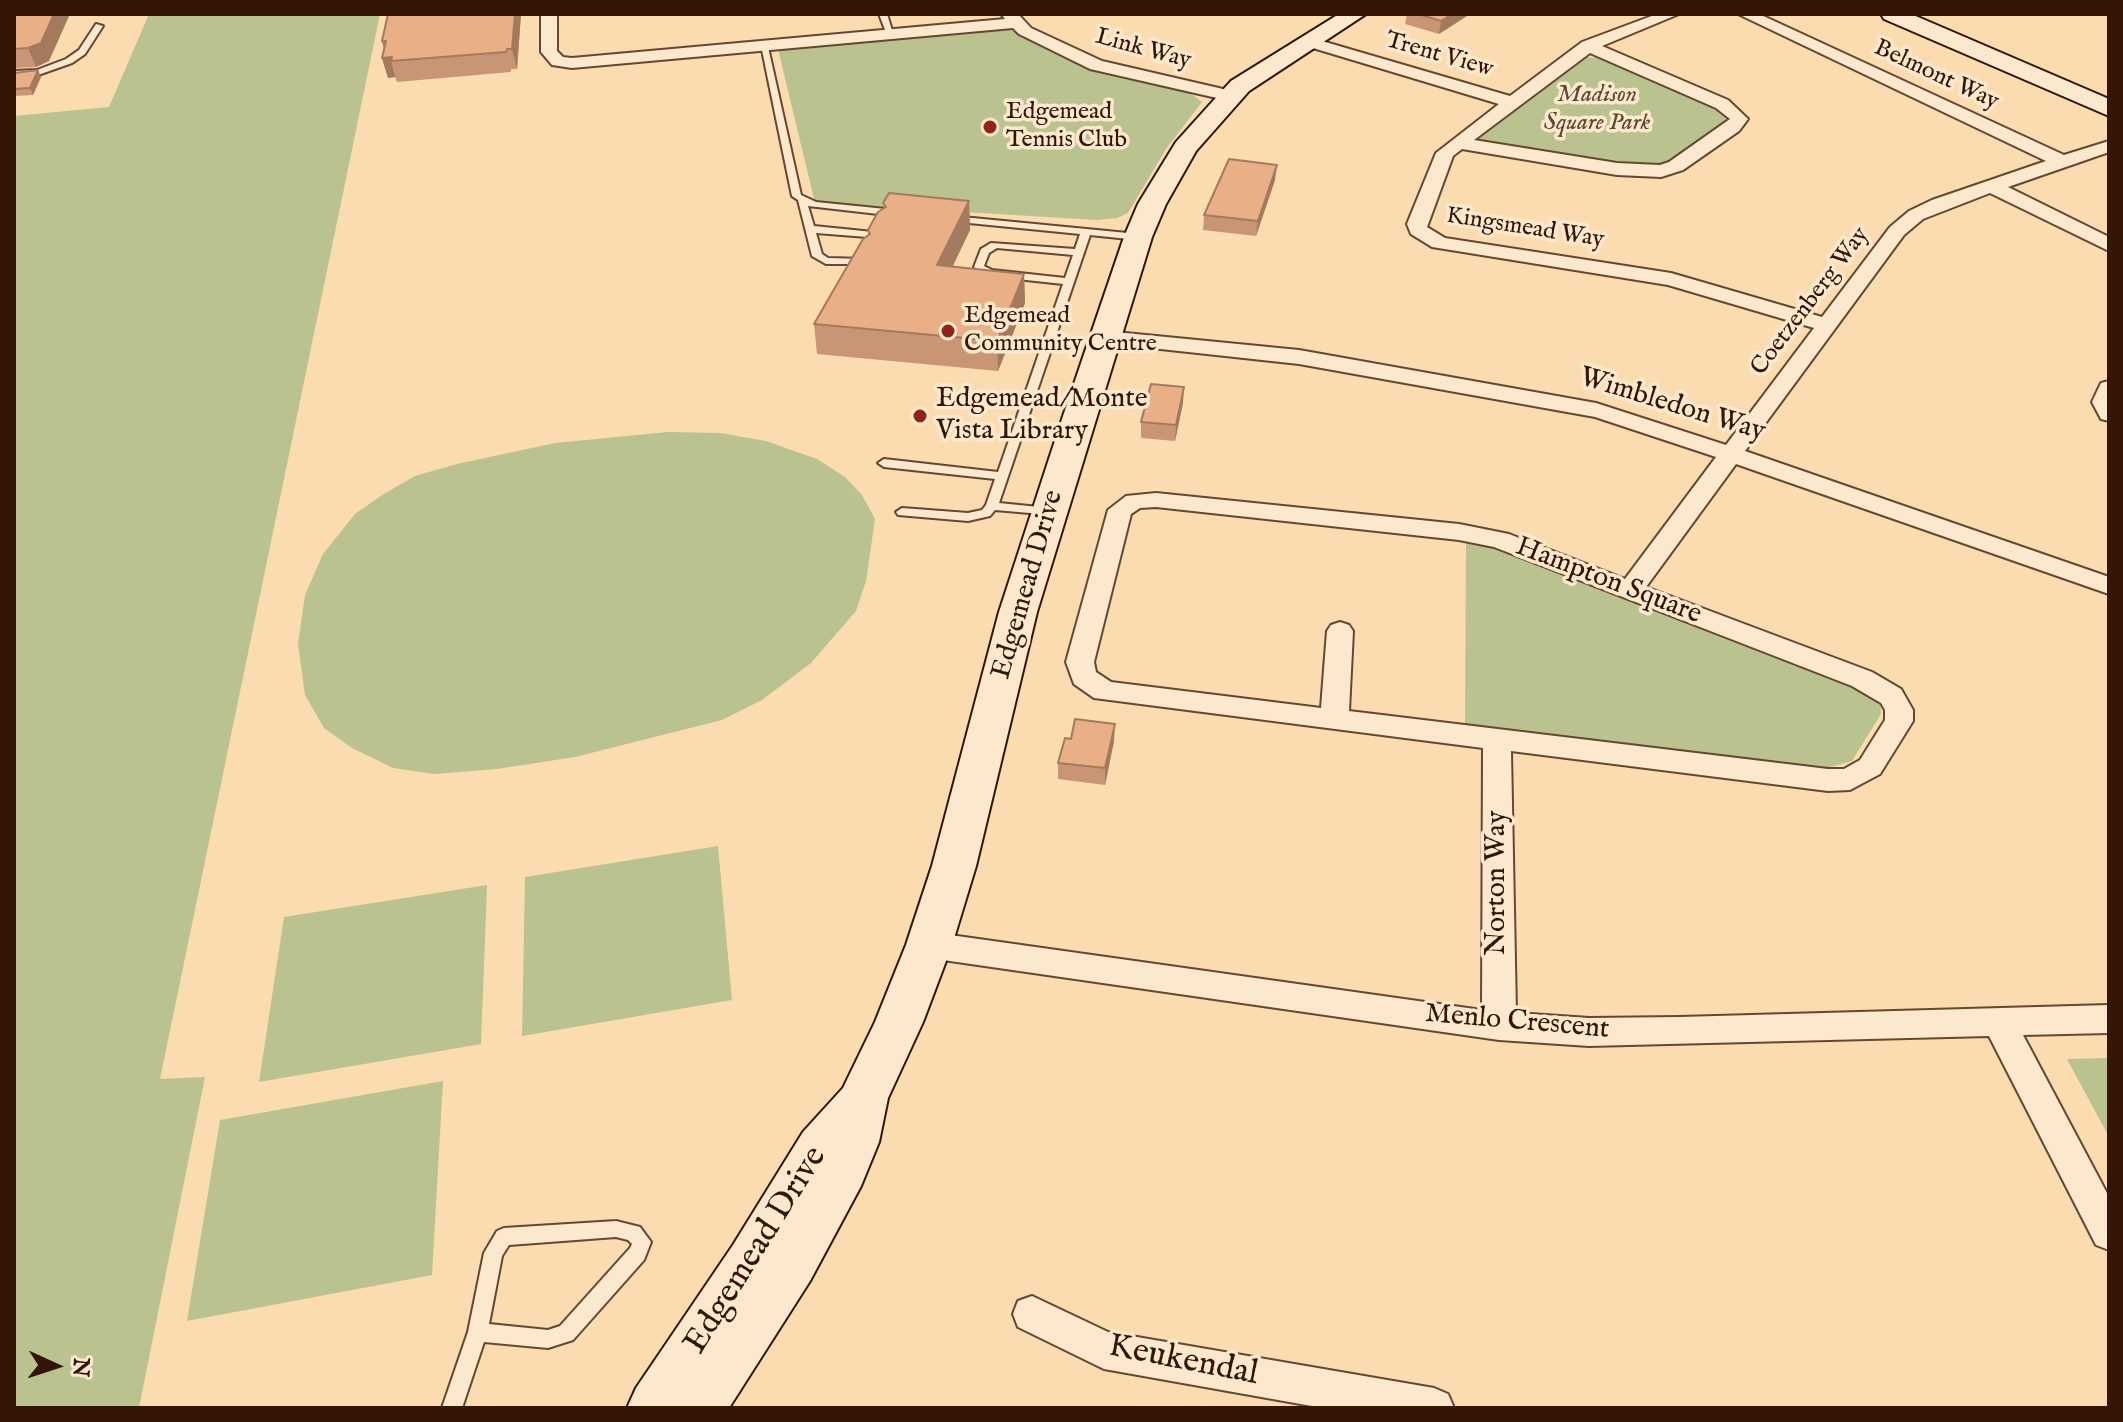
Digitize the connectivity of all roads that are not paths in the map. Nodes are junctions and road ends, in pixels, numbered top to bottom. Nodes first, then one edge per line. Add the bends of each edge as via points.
1 (883, 14) edge
2 (1355, 14) edge
3 (1671, 14) edge
4 (1746, 14) edge
5 (1892, 14) edge
6 (553, 15) edge
7 (1012, 18) edge
8 (99, 26) dead end
9 (891, 35) junction
10 (1309, 42) junction
11 (1588, 46) junction
12 (764, 47) junction
13 (14, 74) edge
14 (1230, 96) junction
15 (1511, 102) junction
16 (2109, 108) edge
17 (1458, 143) junction
18 (2109, 146) edge
19 (2063, 162) junction
20 (1991, 186) junction
21 (802, 201) junction
22 (901, 214) edge
23 (947, 218) edge
24 (809, 229) junction
25 (1086, 232) junction
26 (880, 235) edge
27 (1138, 237) junction
28 (2109, 245) edge
29 (1079, 252) junction
30 (865, 262) edge
31 (1069, 282) junction
32 (1825, 325) junction
33 (1105, 337) junction
34 (2109, 388) edge
35 (2109, 414) edge
36 (1731, 454) junction
37 (884, 463) dead end
38 (1002, 476) junction
39 (992, 506) junction
40 (902, 512) dead end
41 (1049, 512) junction
42 (2109, 586) edge
43 (1630, 590) junction
44 (1340, 631) dead end
45 (1334, 719) junction
46 (1497, 739) junction
47 (929, 945) junction
48 (2109, 1019) edge
49 (1998, 1021) junction
50 (1499, 1026) junction
51 (863, 1098) junction
52 (2109, 1233) edge
53 (1032, 1314) dead end
54 (478, 1332) junction
55 (1308, 1397) edge
56 (452, 1408) edge
57 (656, 1408) edge
58 (696, 1408) edge
59 (1434, 1408) edge

1 - 9 lane
2 - 10 street, Edgemead Drive
3 - 11 street, Kingsmead Way
4 - 19 street, Belmont Way
5 - 16 street
6 - 12 street via 549,52 565,63
7 - 9 street
7 - 14 street, Link Way via 1047,44 1096,65
8 - 13 lane via 82,52 69,61
9 - 12 street
10 - 14 street, Edgemead Drive
10 - 15 street, Trent View
11 - 15 street, Kingsmead Way
11 - 17 street via 1722,104 1739,119 1676,166 1661,171 1617,169
12 - 21 lane via 794,191
14 - 27 street, Edgemead Drive via 1169,172
15 - 17 street, Kingsmead Way
17 - 32 street, Kingsmead Way via 1445,153 1417,224 1429,239 1671,279
18 - 19 street, Coetzenberg Way
19 - 20 street, Coetzenberg Way
20 - 28 street
20 - 32 street, Coetzenberg Way via 1939,204 1906,223
21 - 22 lane
21 - 24 lane
23 - 25 lane
24 - 26 lane
24 - 30 lane via 821,259
25 - 27 lane
25 - 29 lane
27 - 33 street, Edgemead Drive
29 - 31 lane
29 - 31 lane via 995,245 985,251 979,267 989,273
31 - 38 lane
32 - 36 street, Coetzenberg Way
33 - 36 street, Wimbledon Way via 1299,357 1559,402 1627,418
33 - 41 street, Edgemead Drive
34 - 35 street via 2103,402
36 - 42 street, Wimbledon Way
36 - 43 street, Coetzenberg Way
37 - 38 lane
38 - 39 lane
39 - 40 lane via 968,517
39 - 41 lane
41 - 47 street, Edgemead Drive
43 - 45 street, Hampton Square via 1483,536 1168,501 1126,504 1120,510 1080,662 1089,682 1104,691
43 - 46 street, Hampton Square via 1862,679 1891,696 1899,721 1870,767 1839,780
44 - 45 street
45 - 46 street, Hampton Square
46 - 50 street, Norton Way
47 - 50 street, Menlo Crescent
47 - 51 street, Edgemead Drive
48 - 49 street, Menlo Crescent
49 - 50 street, Menlo Crescent via 1619,1032
49 - 52 street
51 - 57 street, Edgemead Drive via 821,1148
51 - 58 street, Edgemead Drive via 854,1142 830,1195
53 - 55 street, Keukendal via 1104,1350
54 - 54 lane via 493,1253 504,1237 616,1229 633,1233 642,1242 566,1333 548,1339
54 - 56 lane
55 - 59 street, Keukendal

